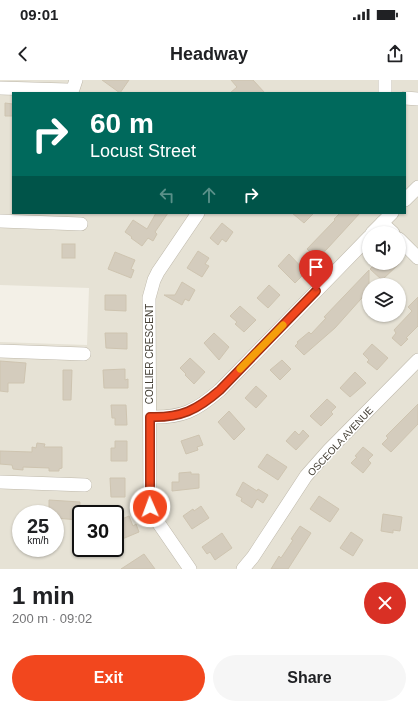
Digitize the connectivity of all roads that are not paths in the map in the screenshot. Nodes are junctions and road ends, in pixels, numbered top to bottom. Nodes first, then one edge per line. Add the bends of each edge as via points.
1 (385, 80) edge
2 (76, 81) edge
3 (0, 88) edge
4 (385, 92) edge
5 (406, 98) edge
6 (418, 99) edge
7 (418, 187) edge
8 (406, 199) edge
9 (197, 214) edge
10 (391, 214) edge
11 (0, 221) edge
12 (382, 223) junction
13 (81, 224) dead end
14 (379, 226) edge
15 (385, 226) edge
16 (362, 244) edge
17 (406, 246) edge
18 (418, 258) edge
19 (0, 351) edge
20 (84, 354) dead end
21 (418, 360) edge
22 (150, 417) junction
23 (0, 482) edge
24 (85, 485) dead end
25 (190, 569) edge
26 (243, 569) edge

1 - 4 street
2 - 3 street via 73,89 68,90
5 - 6 street
7 - 8 street
9 - 22 street, COLLIER CRESCENT via 158,272 150,291
10 - 12 street
11 - 13 street
12 - 14 street
12 - 15 street
16 - 22 street via 205,403 191,412 176,416
17 - 18 street
19 - 20 street
21 - 26 street, OSCEOLA AVENUE via 306,476
22 - 25 street, COLLIER CRESCENT via 150,507 154,518
23 - 24 street

